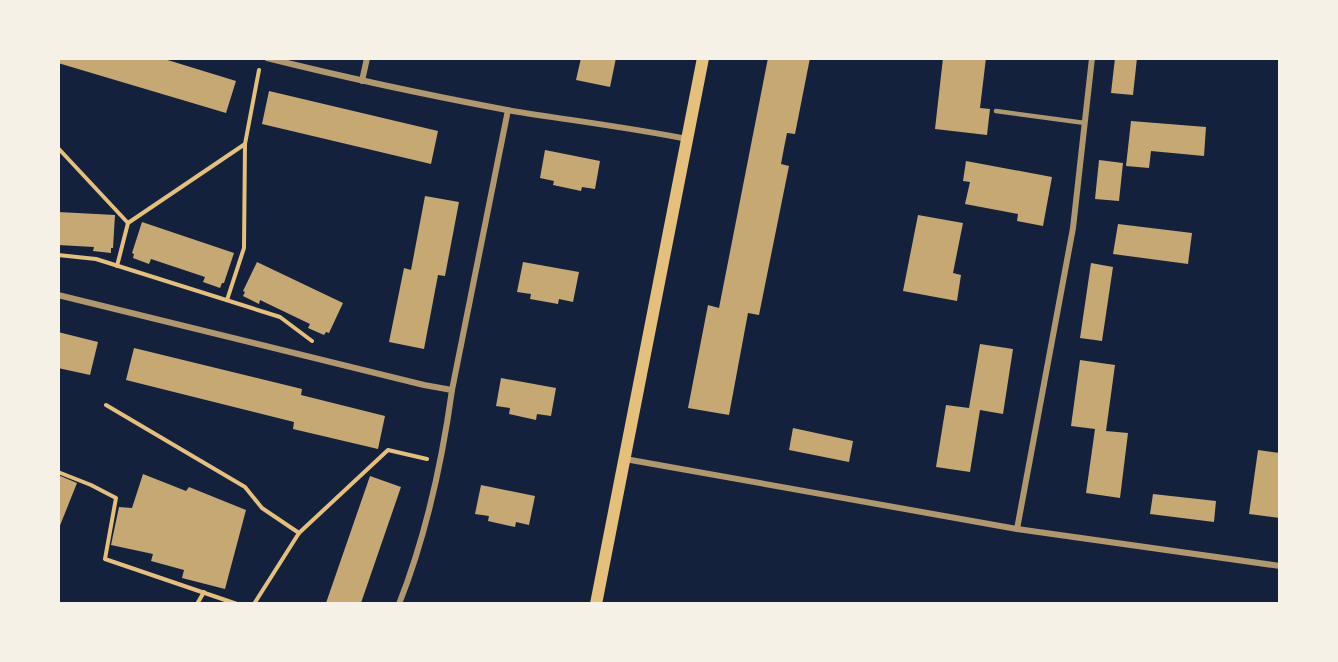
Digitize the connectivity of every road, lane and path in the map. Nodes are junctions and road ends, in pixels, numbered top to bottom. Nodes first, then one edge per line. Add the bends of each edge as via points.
1 (267, 58) edge
2 (367, 58) edge
3 (702, 58) edge
4 (1092, 58) edge
5 (260, 69) dead end
6 (362, 81) junction
7 (508, 110) junction
8 (996, 111) dead end
9 (1085, 123) junction
10 (687, 139) junction
11 (245, 144) junction
12 (58, 148) edge
13 (128, 223) junction
14 (58, 255) edge
15 (117, 266) junction
16 (58, 295) edge
17 (227, 300) junction
18 (337, 364) junction
19 (452, 390) junction
20 (106, 405) dead end
21 (625, 459) junction
22 (439, 462) junction
23 (58, 472) edge
24 (1017, 529) junction
25 (299, 533) junction
26 (1280, 566) edge
27 (204, 592) junction
28 (197, 603) edge
29 (237, 603) edge
30 (254, 603) edge
31 (399, 603) edge
32 (596, 603) edge

1 - 6 street
2 - 6 street
3 - 10 main road
4 - 9 street
5 - 11 path
6 - 7 street
7 - 10 street
7 - 19 street
8 - 9 lane
9 - 24 street via 1073,228
10 - 21 main road
11 - 13 path
11 - 17 path via 244,248
12 - 13 path
13 - 15 path
14 - 15 path
15 - 17 path
16 - 18 street
17 - 18 path via 280,317
18 - 19 street
19 - 22 street
20 - 25 path via 245,486 262,508
21 - 24 street
21 - 32 main road
22 - 25 path via 388,450
22 - 31 street via 415,563
23 - 27 path via 116,498 105,560
24 - 26 street
25 - 30 path
27 - 28 path
27 - 29 path

